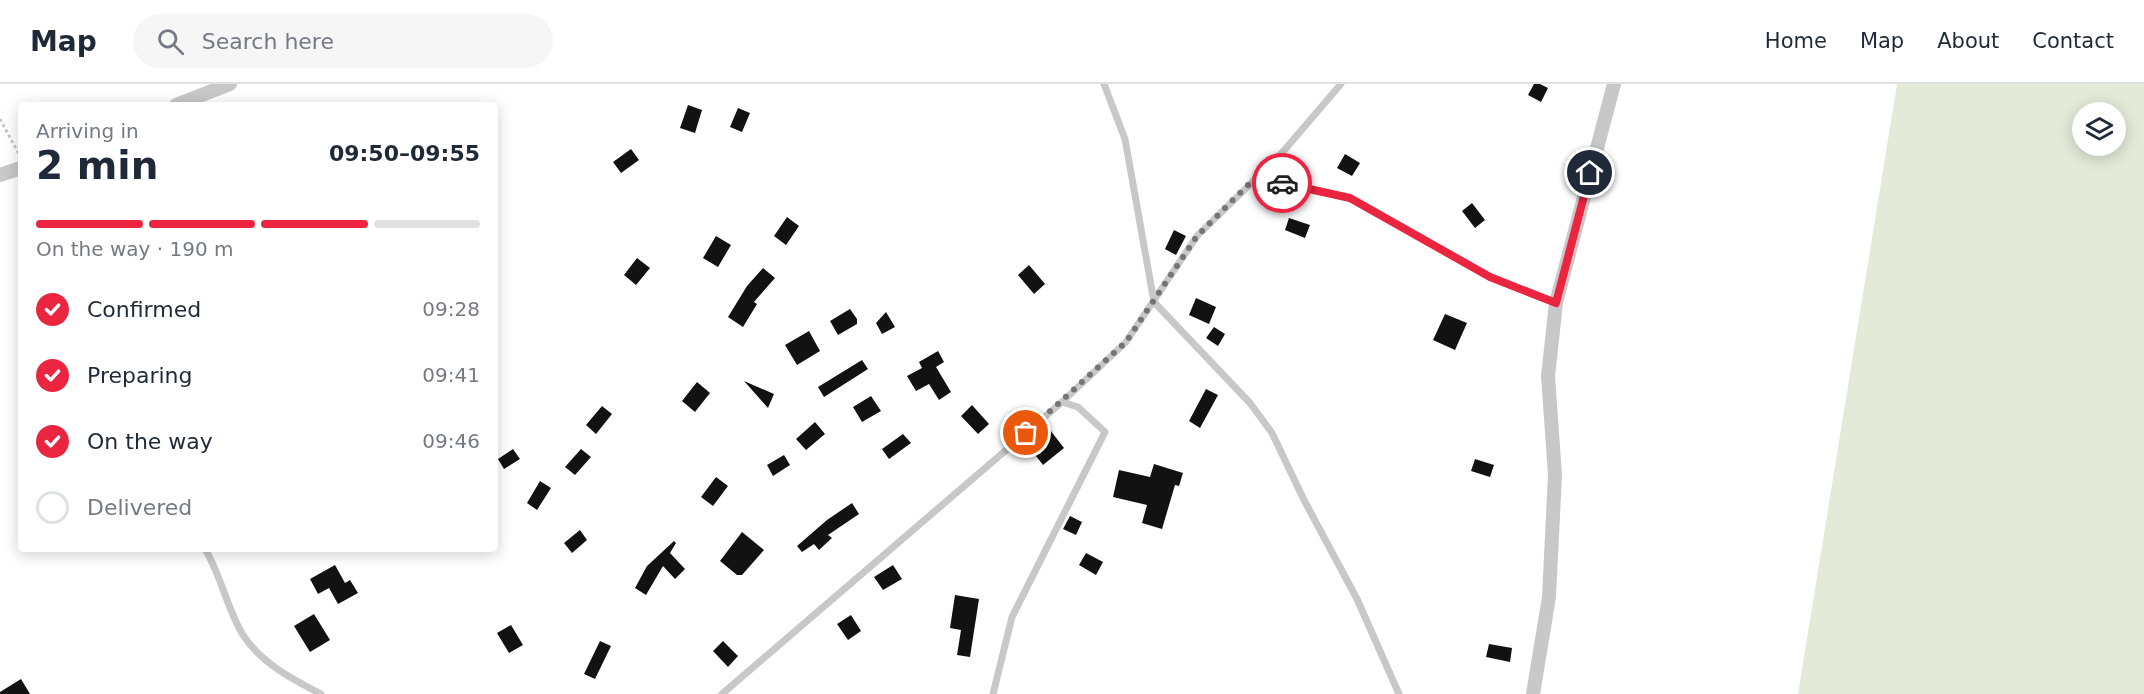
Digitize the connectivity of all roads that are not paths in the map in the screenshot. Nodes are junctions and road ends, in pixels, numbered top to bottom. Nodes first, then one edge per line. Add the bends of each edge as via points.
1 (230, 84) edge
2 (1104, 84) edge
3 (1341, 84) edge
4 (1614, 84) edge
5 (184, 102) edge
6 (18, 169) edge
7 (0, 175) edge
8 (1256, 177) junction
9 (1154, 302) junction
10 (1556, 303) junction
11 (1062, 402) junction
12 (207, 552) edge
13 (321, 694) edge
14 (722, 694) edge
15 (993, 694) edge
16 (1399, 694) edge
17 (1533, 694) edge

1 - 5 street
2 - 9 lane via 1125,139
3 - 8 lane
4 - 10 street
6 - 7 street
8 - 9 lane via 1197,236
8 - 10 lane via 1350,198 1490,277
9 - 11 lane via 1126,342
9 - 16 lane via 1250,403 1272,433 1357,599
10 - 17 street via 1548,376 1555,475 1549,597
11 - 14 lane
11 - 15 lane via 1077,407 1105,432 1012,617
12 - 13 lane via 243,634 265,661

